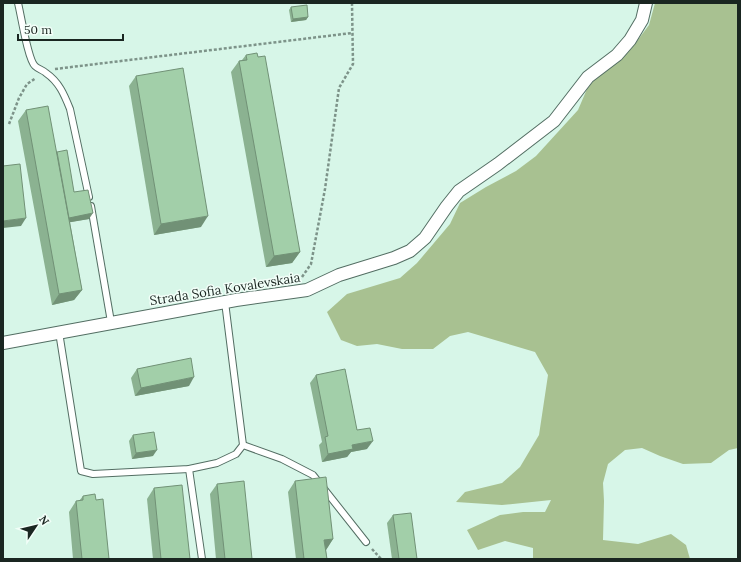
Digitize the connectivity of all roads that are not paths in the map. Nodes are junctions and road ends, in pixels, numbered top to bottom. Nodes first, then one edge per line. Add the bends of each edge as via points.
1 (18, 3) edge
2 (646, 3) edge
3 (225, 302) junction
4 (111, 322) junction
5 (60, 332) junction
6 (3, 344) edge
7 (243, 445) junction
8 (189, 468) junction
9 (366, 542) road end
10 (202, 559) edge

1 - 4 lane via 29,56 35,66 58,83 70,109
2 - 3 street, Strada Sofia Kovalevskaia via 642,20 617,55 588,77 554,121 459,191 425,238 410,251 339,275 307,290
3 - 4 street, Strada Sofia Kovalevskaia
3 - 7 lane
4 - 5 street, Strada Sofia Kovalevskaia
5 - 6 street, Strada Sofia Kovalevskaia
5 - 8 lane via 81,471 93,474
7 - 8 lane via 236,454 217,464
7 - 9 lane via 313,475
8 - 10 lane

